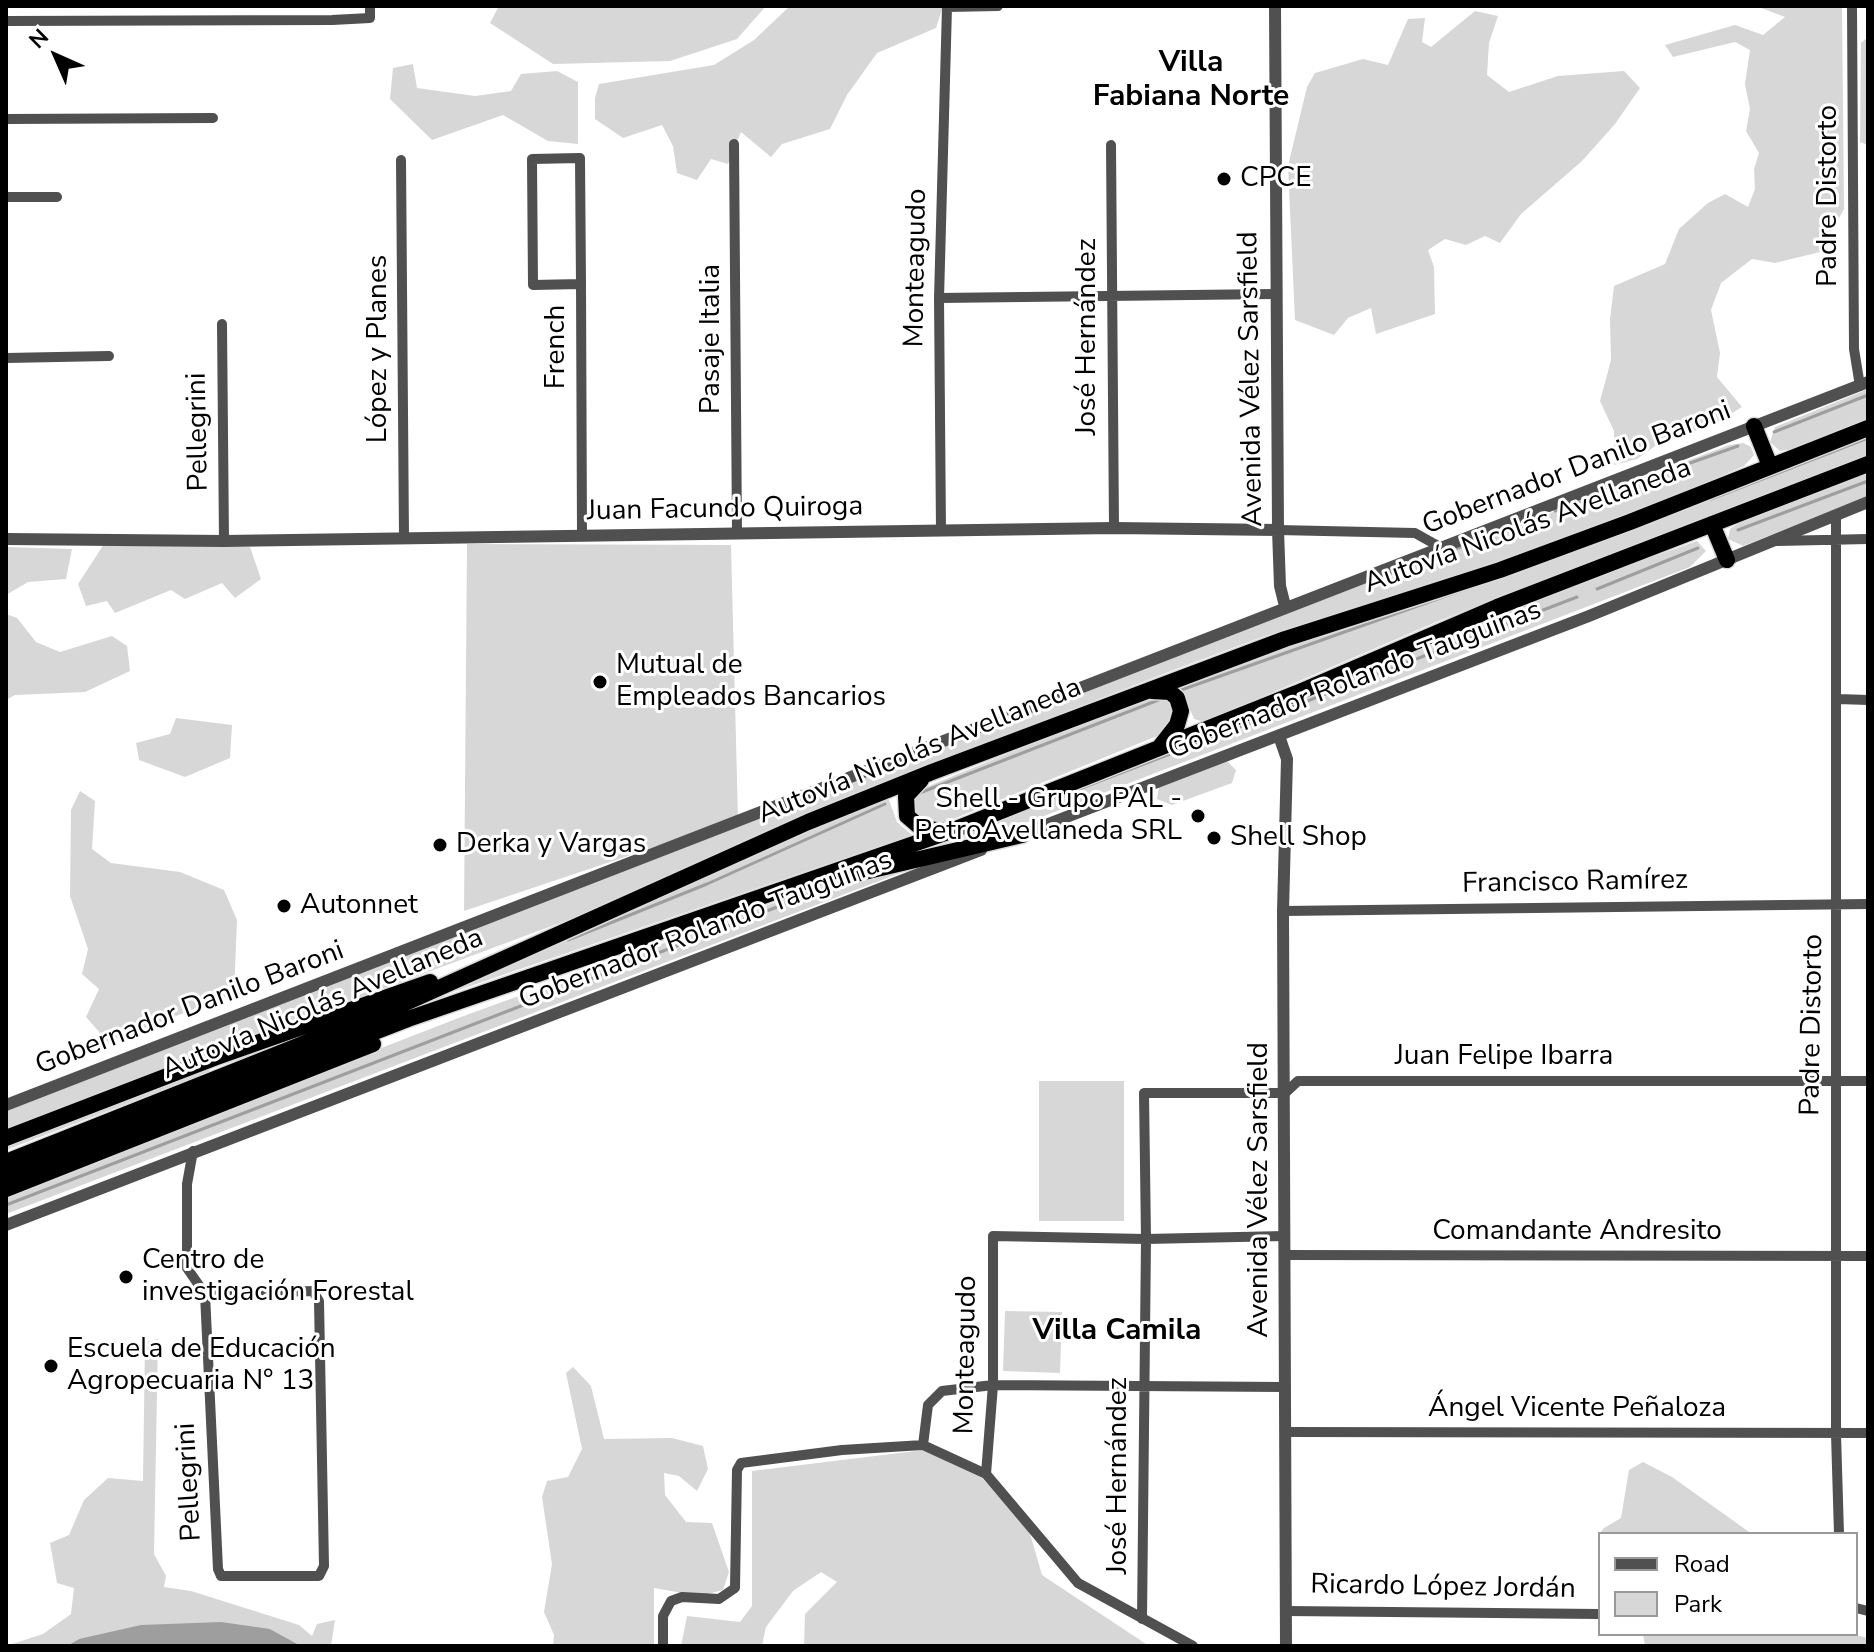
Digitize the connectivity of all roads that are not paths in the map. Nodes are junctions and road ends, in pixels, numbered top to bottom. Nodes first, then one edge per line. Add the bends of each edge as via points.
1 (370, 6) edge
2 (998, 6) edge
3 (1275, 6) edge
4 (1852, 6) edge
5 (947, 7) edge
6 (218, 12) edge
7 (6, 21) edge
8 (213, 118) dead end
9 (6, 119) edge
10 (734, 144) dead end
11 (1111, 145) dead end
12 (401, 160) dead end
13 (6, 197) edge
14 (57, 197) dead end
15 (581, 284) junction
16 (1274, 294) junction
17 (1112, 296) junction
18 (939, 298) junction
19 (222, 324) dead end
20 (109, 356) dead end
21 (6, 358) edge
22 (1864, 384) edge
23 (1754, 426) junction
24 (1868, 428) edge
25 (1868, 464) edge
26 (1770, 466) junction
27 (1868, 502) edge
28 (1836, 517) junction
29 (1712, 524) junction
30 (1114, 528) junction
31 (1278, 530) junction
32 (941, 531) junction
33 (737, 534) junction
34 (582, 536) junction
35 (404, 538) junction
36 (6, 539) edge
37 (1868, 539) edge
38 (1836, 540) junction
39 (224, 541) junction
40 (1777, 541) junction
41 (1440, 547) junction
42 (1727, 560) junction
43 (1285, 606) junction
44 (1140, 692) junction
45 (1838, 699) junction
46 (1868, 700) edge
47 (1279, 736) junction
48 (1158, 749) junction
49 (932, 772) junction
50 (951, 831) junction
51 (1022, 835) junction
52 (768, 896) junction
53 (1838, 903) junction
54 (1868, 904) edge
55 (1283, 911) junction
56 (526, 948) junction
57 (573, 962) junction
58 (1837, 1081) junction
59 (1868, 1081) edge
60 (1144, 1093) joint
61 (1285, 1093) junction
62 (6, 1105) edge
63 (6, 1138) edge
64 (193, 1151) junction
65 (6, 1162) edge
66 (6, 1175) edge
67 (6, 1189) edge
68 (6, 1225) edge
69 (1285, 1236) junction
70 (1146, 1239) junction
71 (1285, 1255) junction
72 (1836, 1256) junction
73 (1868, 1256) edge
74 (205, 1294) junction
75 (993, 1385) junction
76 (1143, 1385) junction
77 (1284, 1387) junction
78 (1285, 1432) junction
79 (1868, 1433) edge
80 (1836, 1434) junction
81 (923, 1445) junction
82 (986, 1474) junction
83 (1839, 1532) edge
84 (1286, 1611) junction
85 (1598, 1614) edge
86 (1142, 1619) junction
87 (663, 1646) edge
88 (1193, 1646) edge
89 (1286, 1646) edge

1 - 6 street via 370,18
2 - 5 street
3 - 16 street, Avenida Vélez Sarsfield
4 - 22 street, Padre Distorto via 1854,349
5 - 18 street, Monteagudo
6 - 7 street
8 - 9 street
10 - 33 street, Pasaje Italia
11 - 17 street, José Hernández
12 - 35 street, López y Planes
13 - 14 street
15 - 15 street, French via 580,158 532,159 533,285
15 - 34 street, French
16 - 17 street
16 - 31 street, Avenida Vélez Sarsfield
17 - 18 street
17 - 30 street, José Hernández
18 - 32 street, Monteagudo
19 - 39 street, Pellegrini
20 - 21 street
22 - 23 street, Gobernador Danilo Baroni
23 - 26 highway
23 - 41 street, Gobernador Danilo Baroni
24 - 26 highway, Autovía Nicolás Avellaneda
25 - 29 highway, Autovía Nicolás Avellaneda
26 - 44 highway, Autovía Nicolás Avellaneda via 1500,570
27 - 28 street, Gobernador Rolando Tauguinas
28 - 38 street, Padre Distorto
28 - 40 street, Gobernador Rolando Tauguinas
29 - 42 highway
29 - 48 highway, Autovía Nicolás Avellaneda via 1497,607
30 - 31 street, Juan Facundo Quiroga
30 - 32 street, Juan Facundo Quiroga
31 - 41 street, Juan Facundo Quiroga via 1415,533
31 - 43 street, Avenida Vélez Sarsfield
32 - 33 street, Juan Facundo Quiroga
33 - 34 street, Juan Facundo Quiroga
34 - 35 street, Juan Facundo Quiroga
35 - 39 street, Juan Facundo Quiroga
36 - 39 street, Juan Facundo Quiroga
37 - 38 street
38 - 40 street
38 - 45 street, Padre Distorto
40 - 42 street, Gobernador Rolando Tauguinas
41 - 43 street, Gobernador Danilo Baroni
42 - 47 street, Gobernador Rolando Tauguinas
43 - 62 street, Gobernador Danilo Baroni
44 - 48 highway via 1163,690 1179,702 1179,720
44 - 49 highway, Autovía Nicolás Avellaneda
45 - 46 street
45 - 53 street, Padre Distorto
47 - 51 street, Gobernador Rolando Tauguinas
47 - 55 street, Avenida Vélez Sarsfield via 1287,759
48 - 50 highway, Autovía Nicolás Avellaneda
49 - 50 highway via 908,792 905,811 921,828
49 - 56 highway, Autovía Nicolás Avellaneda
50 - 52 highway, Autovía Nicolás Avellaneda
51 - 52 highway
51 - 64 street, Gobernador Rolando Tauguinas
52 - 57 highway, Autovía Nicolás Avellaneda
53 - 54 street, Francisco Ramírez
53 - 55 street, Francisco Ramírez
53 - 58 street, Padre Distorto
55 - 61 street, Avenida Vélez Sarsfield
56 - 63 highway
56 - 65 highway, Autovía Nicolás Avellaneda via 401,1005
57 - 66 highway, Autovía Nicolás Avellaneda via 408,1019
57 - 67 highway
58 - 59 street, Juan Felipe Ibarra
58 - 61 street, Juan Felipe Ibarra via 1298,1081
58 - 72 street, Padre Distorto
60 - 61 street, Juan Felipe Ibarra
60 - 70 street, José Hernández
61 - 69 street, Avenida Vélez Sarsfield
64 - 68 street, Gobernador Rolando Tauguinas
64 - 74 street, Pellegrini via 187,1184 187,1268
69 - 70 street
69 - 71 street, Avenida Vélez Sarsfield
70 - 75 street, Monteagudo via 993,1236
70 - 76 street, José Hernández
71 - 72 street, Comandante Andresito
71 - 77 street, Avenida Vélez Sarsfield
72 - 73 street, Comandante Andresito
72 - 80 street, Padre Distorto
74 - 74 street, Pellegrini via 218,1569 221,1576 319,1576 324,1566 319,1301 313,1291
75 - 76 street
75 - 81 street via 934,1396
75 - 82 street, Monteagudo
76 - 77 street
76 - 86 street, José Hernández
77 - 78 street, Avenida Vélez Sarsfield
78 - 80 street, Ángel Vicente Peñaloza
78 - 84 street, Avenida Vélez Sarsfield
79 - 80 street, Ángel Vicente Peñaloza
80 - 83 street, Padre Distorto
81 - 82 street
81 - 87 street via 747,1461 737,1470 735,1588 719,1599 671,1601 663,1616
82 - 86 street via 1078,1583
84 - 85 street, Ricardo López Jordán
84 - 89 street, Avenida Vélez Sarsfield
86 - 88 street

